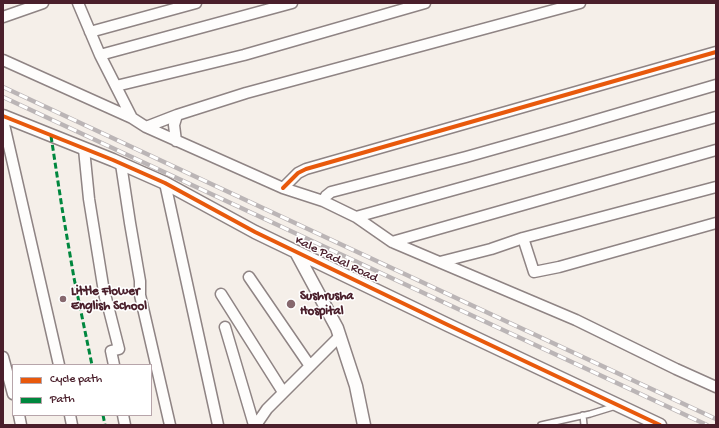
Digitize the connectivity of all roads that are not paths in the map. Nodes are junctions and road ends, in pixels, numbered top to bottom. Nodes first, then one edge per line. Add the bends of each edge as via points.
1 (43, 3) edge
2 (78, 3) edge
3 (196, 3) edge
4 (292, 3) edge
5 (425, 3) edge
6 (580, 3) edge
7 (3, 16) edge
8 (90, 32) junction
9 (716, 52) edge
10 (100, 55) junction
11 (3, 60) edge
12 (716, 85) edge
13 (116, 86) junction
14 (177, 115) junction
15 (3, 116) edge
16 (716, 116) edge
17 (132, 118) junction
18 (3, 120) edge
19 (146, 127) junction
20 (176, 140) junction
21 (84, 149) junction
22 (716, 150) edge
23 (121, 164) junction
24 (165, 183) junction
25 (716, 187) edge
26 (283, 188) junction
27 (323, 201) junction
28 (356, 217) junction
29 (716, 223) edge
30 (523, 238) junction
31 (392, 242) junction
32 (296, 252) junction
33 (440, 262) junction
34 (249, 278) dead end
35 (221, 294) dead end
36 (225, 327) dead end
37 (340, 336) junction
38 (3, 356) edge
39 (59, 364) edge
40 (114, 364) edge
41 (310, 366) junction
42 (716, 387) edge
43 (12, 390) edge
44 (283, 392) junction
45 (619, 406) junction
46 (583, 416) junction
47 (643, 421) edge
48 (257, 424) edge
49 (170, 425) edge
50 (218, 425) edge
51 (364, 425) edge
52 (541, 425) edge
53 (584, 425) edge
54 (660, 425) edge

1 - 7 street
2 - 8 street
3 - 8 street
4 - 10 street
5 - 13 street via 244,55
6 - 14 street via 246,93
8 - 10 street
9 - 26 street via 306,169 298,173
10 - 13 street
11 - 17 street
12 - 27 street via 474,155 331,192
13 - 17 street
14 - 19 street
14 - 20 street via 174,125
15 - 21 street, Kale Padal Road
16 - 28 street
17 - 19 street
18 - 39 street
19 - 20 street
20 - 26 street
21 - 23 street, Kale Padal Road
21 - 40 street via 89,199 105,298 118,349 111,351
22 - 31 street
23 - 24 street, Kale Padal Road
23 - 49 street via 140,281 140,295
24 - 32 street, Kale Padal Road
24 - 50 street
25 - 30 street
26 - 27 street
27 - 28 street
28 - 31 street
29 - 30 street via 534,272
30 - 33 street
31 - 33 street
32 - 37 street
32 - 45 street, Kale Padal Road
33 - 42 street via 576,320
34 - 41 street
35 - 44 street
36 - 48 street
37 - 41 street
37 - 51 street via 356,386
38 - 43 street
41 - 44 street
44 - 48 street
45 - 46 lane
45 - 47 street, Kale Padal Road
46 - 52 lane
46 - 53 lane
47 - 54 street, Kale Padal Road

